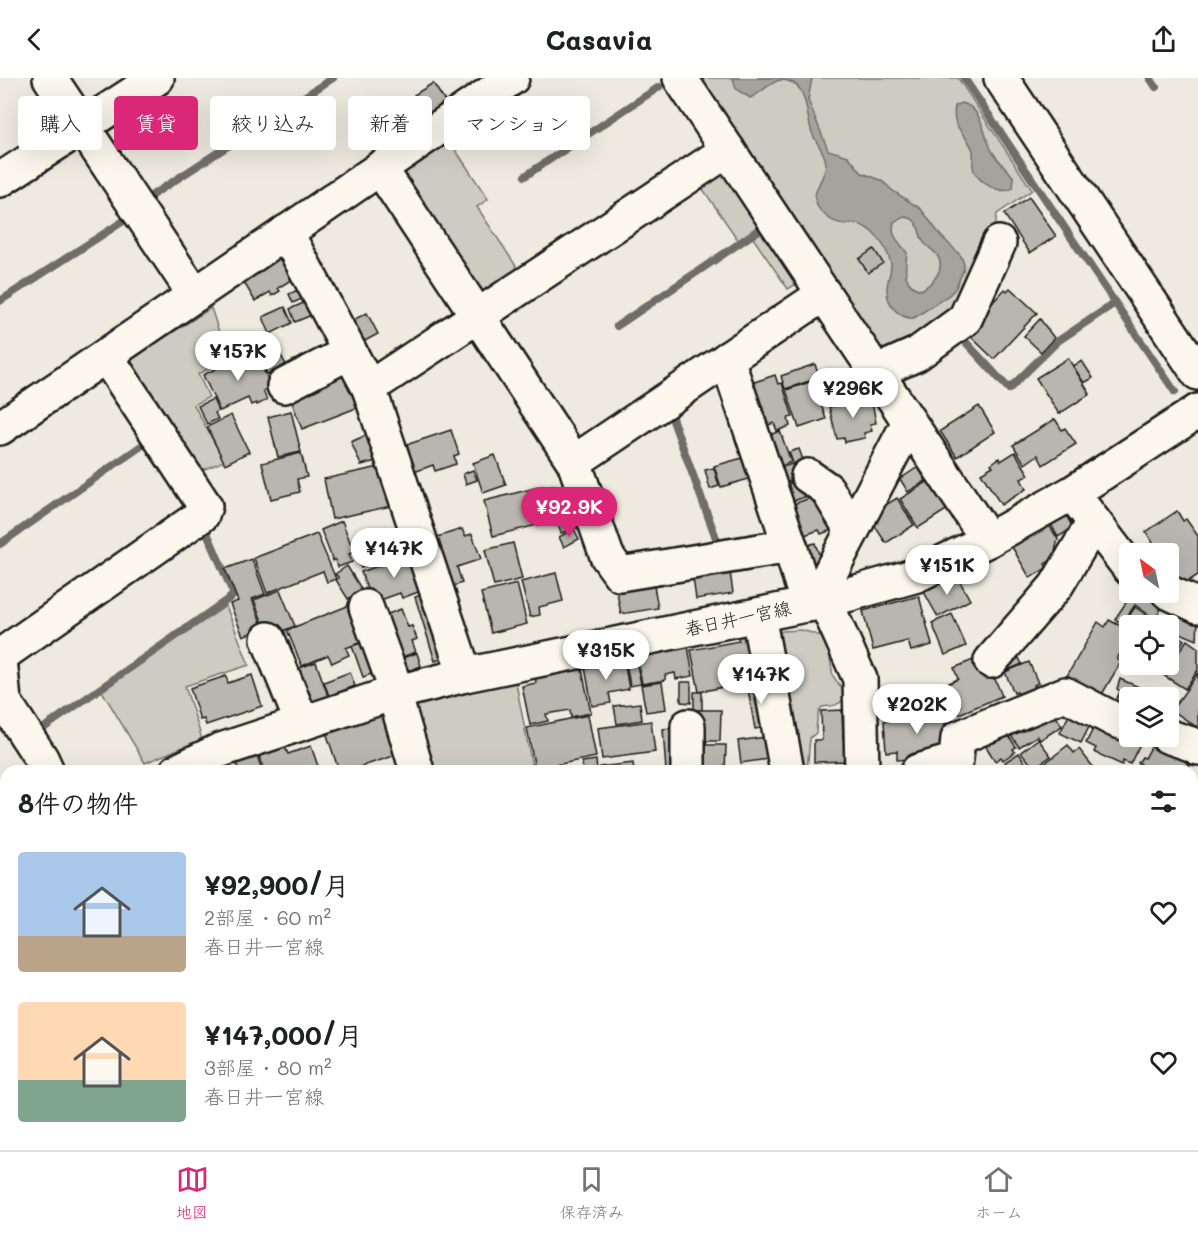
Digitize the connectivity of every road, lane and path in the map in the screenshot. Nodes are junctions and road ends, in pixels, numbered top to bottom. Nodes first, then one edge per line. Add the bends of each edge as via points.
1 (50, 78) edge
2 (157, 78) edge
3 (512, 78) edge
4 (680, 78) edge
5 (1001, 78) edge
6 (62, 96) edge
7 (102, 114) edge
8 (46, 150) edge
9 (97, 150) edge
10 (728, 150) junction
11 (380, 168) junction
12 (0, 180) edge
13 (286, 232) junction
14 (999, 243) dead end
15 (824, 294) junction
16 (195, 295) junction
17 (478, 316) junction
18 (350, 352) junction
19 (106, 356) junction
20 (727, 359) junction
21 (876, 372) junction
22 (1198, 373) edge
23 (284, 386) dead end
24 (369, 388) junction
25 (1198, 411) edge
26 (909, 422) junction
27 (0, 429) edge
28 (574, 462) junction
29 (808, 476) dead end
30 (1072, 493) junction
31 (1094, 522) junction
32 (852, 531) junction
33 (988, 540) junction
34 (790, 546) junction
35 (1119, 555) edge
36 (1179, 597) edge
37 (816, 603) junction
38 (1198, 606) edge
39 (366, 607) dead end
40 (758, 615) junction
41 (267, 639) dead end
42 (0, 657) edge
43 (991, 661) dead end
44 (465, 675) junction
45 (396, 693) junction
46 (1119, 721) edge
47 (302, 723) junction
48 (688, 726) dead end
49 (1179, 740) edge
50 (1198, 748) edge
51 (44, 765) edge
52 (189, 765) edge
53 (415, 765) edge
54 (688, 765) edge
55 (786, 765) edge
56 (862, 765) edge
57 (939, 765) edge

1 - 6 street
2 - 7 street
3 - 11 street
4 - 10 street
5 - 22 street
8 - 12 street
9 - 16 street
10 - 15 street
10 - 17 street
11 - 13 street
11 - 17 street
13 - 16 street
13 - 18 street
14 - 21 street via 965,319 917,354
15 - 20 street
15 - 21 street
16 - 19 street
17 - 24 street
17 - 28 street
18 - 23 street
18 - 24 street
19 - 27 street
19 - 42 street via 205,506 202,515
20 - 28 street
20 - 34 street
21 - 26 street
24 - 44 street
25 - 30 street, 春日井一宮線
26 - 32 street
26 - 33 street
28 - 34 street via 607,556 620,574
29 - 32 street via 827,489
30 - 31 street
30 - 33 street, 春日井一宮線
31 - 35 street
31 - 43 street via 1056,586
32 - 37 street
33 - 37 street, 春日井一宮線 via 917,575
34 - 37 street
36 - 38 street
37 - 40 street, 春日井一宮線
37 - 56 street via 860,679
39 - 45 street
40 - 44 street, 春日井一宮線
40 - 55 street
41 - 47 street
42 - 51 street via 4,700
44 - 45 street, 春日井一宮線
45 - 47 street, 春日井一宮線
45 - 53 street
46 - 57 street via 1065,694 958,738 956,760
47 - 52 street, 春日井一宮線 via 218,751
48 - 54 street
49 - 50 street

